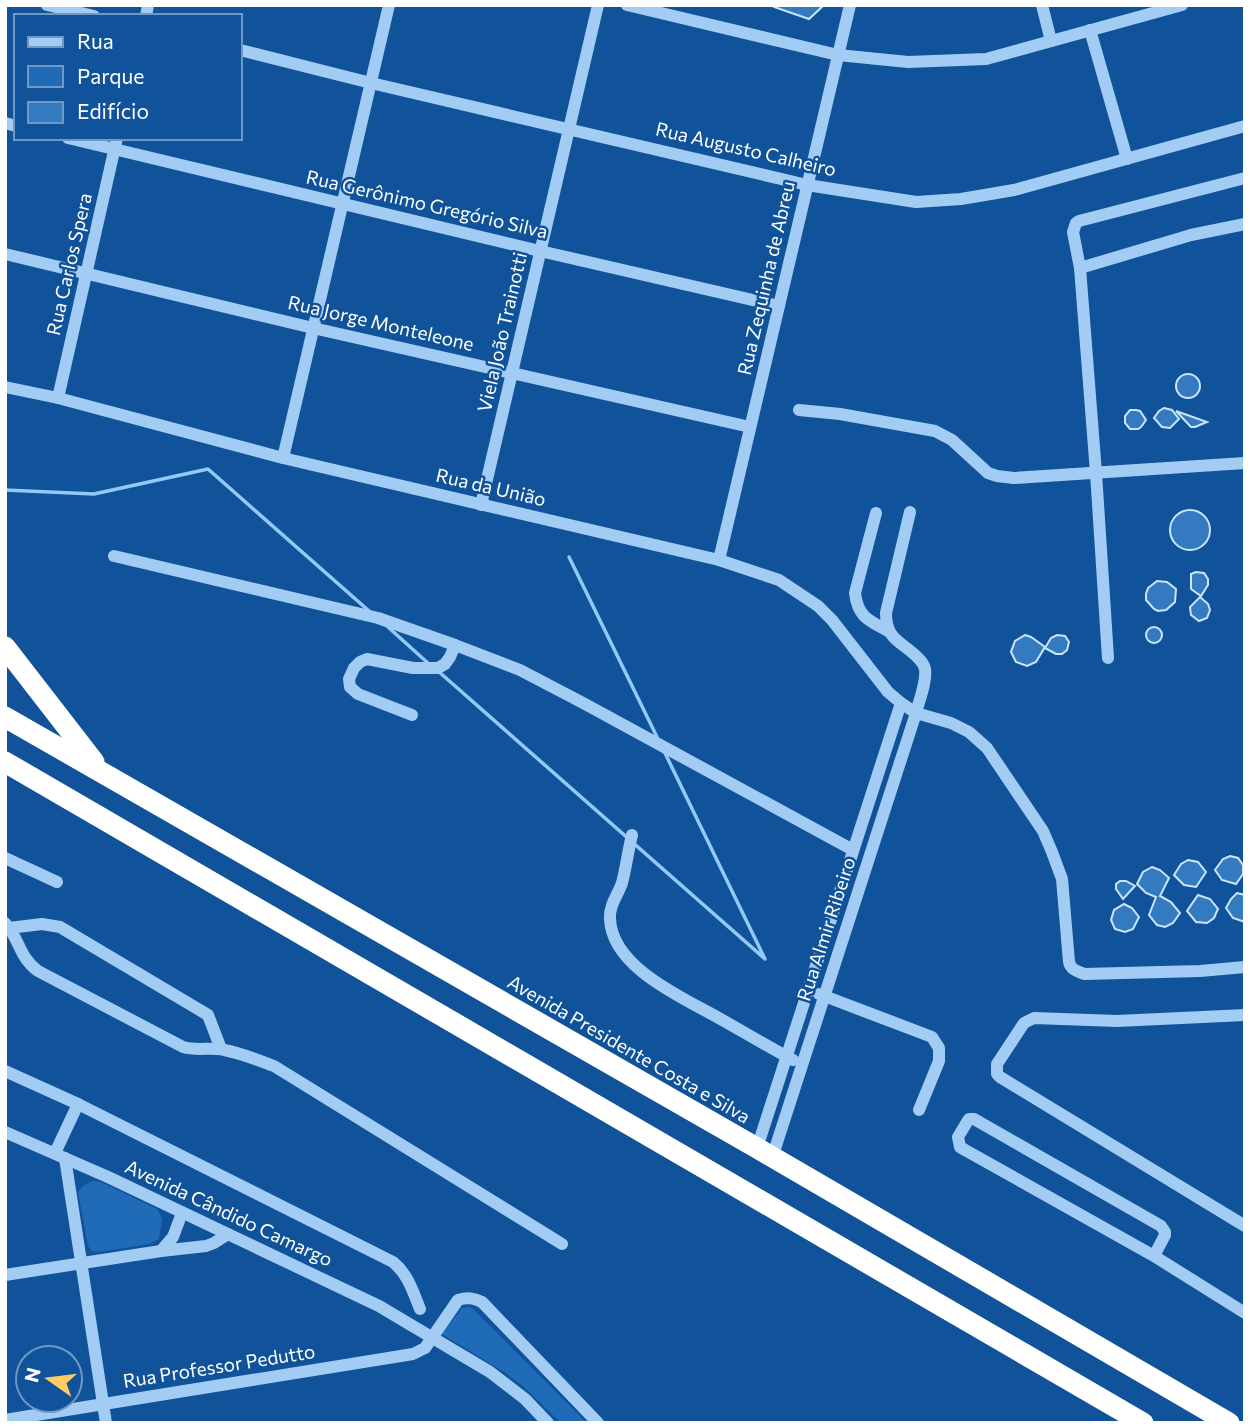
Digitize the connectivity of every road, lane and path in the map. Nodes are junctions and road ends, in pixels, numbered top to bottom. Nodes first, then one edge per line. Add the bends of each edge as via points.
1 (47, 5) edge
2 (389, 5) edge
3 (598, 5) edge
4 (627, 5) edge
5 (850, 5) edge
6 (1042, 5) edge
7 (1182, 5) edge
8 (85, 14) edge
9 (1090, 30) junction
10 (1051, 41) junction
11 (242, 51) edge
12 (838, 55) junction
13 (371, 83) junction
14 (1245, 126) edge
15 (569, 128) junction
16 (84, 140) edge
17 (116, 144) edge
18 (1127, 159) junction
19 (1245, 178) edge
20 (807, 185) junction
21 (343, 204) junction
22 (1245, 224) edge
23 (540, 251) junction
24 (5, 254) edge
25 (1080, 268) junction
26 (86, 274) junction
27 (779, 306) junction
28 (313, 328) junction
29 (512, 373) junction
30 (5, 387) edge
31 (58, 398) junction
32 (799, 410) dead end
33 (750, 427) junction
34 (283, 458) junction
35 (1245, 463) edge
36 (1096, 473) junction
37 (481, 505) junction
38 (910, 512) dead end
39 (876, 513) dead end
40 (114, 556) dead end
41 (719, 560) junction
42 (888, 631) junction
43 (455, 645) junction
44 (5, 647) edge
45 (1108, 658) dead end
46 (901, 704) junction
47 (916, 713) junction
48 (412, 715) dead end
49 (5, 717) edge
50 (5, 762) edge
51 (103, 773) junction
52 (632, 835) dead end
53 (853, 850) junction
54 (5, 858) edge
55 (57, 882) dead end
56 (7, 925) edge
57 (1245, 967) edge
58 (808, 990) junction
59 (825, 996) junction
60 (1245, 1015) edge
61 (221, 1049) junction
62 (786, 1056) junction
63 (803, 1065) junction
64 (5, 1071) edge
65 (78, 1104) junction
66 (919, 1110) dead end
67 (5, 1132) edge
68 (764, 1153) junction
69 (60, 1155) junction
70 (182, 1213) junction
71 (1245, 1226) edge
72 (228, 1234) junction
73 (562, 1244) dead end
74 (162, 1251) junction
75 (1154, 1256) junction
76 (81, 1264) junction
77 (5, 1275) edge
78 (420, 1309) dead end
79 (1245, 1313) edge
80 (433, 1338) junction
81 (103, 1404) junction
82 (1128, 1419) edge
83 (5, 1420) edge
84 (106, 1423) edge
85 (548, 1423) edge
86 (598, 1423) edge
87 (1229, 1423) edge

1 - 8 street
2 - 13 street
3 - 15 street, Viela João Trainotti
4 - 12 street
5 - 12 street, Rua Zequinha de Abreu
6 - 10 street
7 - 9 street
9 - 10 street
9 - 18 street
10 - 12 street via 986,59 908,62
11 - 13 street, Rua Augusto Calheiro
12 - 20 street, Rua Zequinha de Abreu
13 - 15 street, Rua Augusto Calheiro
13 - 21 street
14 - 18 street, Rua Augusto Calheiro
15 - 20 street, Rua Augusto Calheiro
15 - 23 street, Viela João Trainotti
16 - 17 street, Rua Gerônimo Gregório Silva
17 - 21 street, Rua Gerônimo Gregório Silva
17 - 26 street, Rua Carlos Spera
18 - 20 street, Rua Augusto Calheiro via 1014,190 961,199 916,202
19 - 25 street via 1079,221 1073,232
20 - 27 street, Rua Zequinha de Abreu
21 - 23 street, Rua Gerônimo Gregório Silva
21 - 28 street
22 - 25 street
23 - 27 street, Rua Gerônimo Gregório Silva
23 - 29 street, Viela João Trainotti
24 - 26 street, Rua Jorge Monteleone
25 - 36 street
26 - 28 street, Rua Jorge Monteleone
26 - 31 street, Rua Carlos Spera
27 - 33 street, Rua Zequinha de Abreu
28 - 29 street, Rua Jorge Monteleone
28 - 34 street
29 - 33 street, Rua Jorge Monteleone
29 - 37 street, Viela João Trainotti
30 - 31 street, Rua da União
31 - 34 street, Rua da União
32 - 36 street via 935,431 997,477
33 - 41 street, Rua Zequinha de Abreu
34 - 37 street, Rua da União
35 - 36 street
36 - 45 street
37 - 41 street, Rua da União
38 - 42 street via 887,613
39 - 42 street via 855,593 863,617
40 - 43 street via 378,618
41 - 46 street, Rua da União via 779,580 818,606
42 - 47 street, Rua Almir Ribeiro via 923,664 925,677
43 - 48 street via 438,668 367,659 354,668 350,687
43 - 53 street via 520,670
44 - 51 highway
46 - 47 street, Rua da União
46 - 53 street, Rua Almir Ribeiro
47 - 57 street, Rua da União via 951,723 987,748 1043,831 1062,879 1070,967 1084,974
47 - 59 street, Rua Almir Ribeiro
49 - 51 highway, Avenida Presidente Costa e Silva
50 - 82 highway
51 - 68 highway, Avenida Presidente Costa e Silva
52 - 62 street via 609,915 625,954 657,983
53 - 58 street, Rua Almir Ribeiro
54 - 55 street
56 - 61 street via 22,956 38,971 183,1047
56 - 61 street via 60,927 208,1015
58 - 59 street
58 - 62 street, Rua Almir Ribeiro
59 - 63 street, Rua Almir Ribeiro
59 - 66 street via 932,1037 939,1048 939,1061
60 - 71 street via 1116,1021 1034,1018 1024,1023 996,1069 1000,1077
61 - 73 street via 274,1066
62 - 63 street
62 - 68 street, Rua Almir Ribeiro
63 - 68 street, Rua Almir Ribeiro
64 - 65 street
65 - 69 street
65 - 78 street via 393,1262 408,1281
67 - 69 street, Avenida Cândido Camargo
68 - 87 highway, Avenida Presidente Costa e Silva
69 - 70 street, Avenida Cândido Camargo
69 - 76 street
70 - 72 street, Avenida Cândido Camargo
70 - 74 street
72 - 74 street via 206,1246
72 - 80 street, Avenida Cândido Camargo via 366,1299
74 - 76 street
75 - 75 street via 965,1150 958,1137 969,1119 1161,1226 1165,1235
75 - 79 street
76 - 77 street
76 - 81 street
80 - 81 street, Rua Professor Pedutto via 413,1354
80 - 85 street, Avenida Cândido Camargo via 508,1385
80 - 86 street via 458,1300 473,1298
81 - 83 street, Rua Professor Pedutto
81 - 84 street

